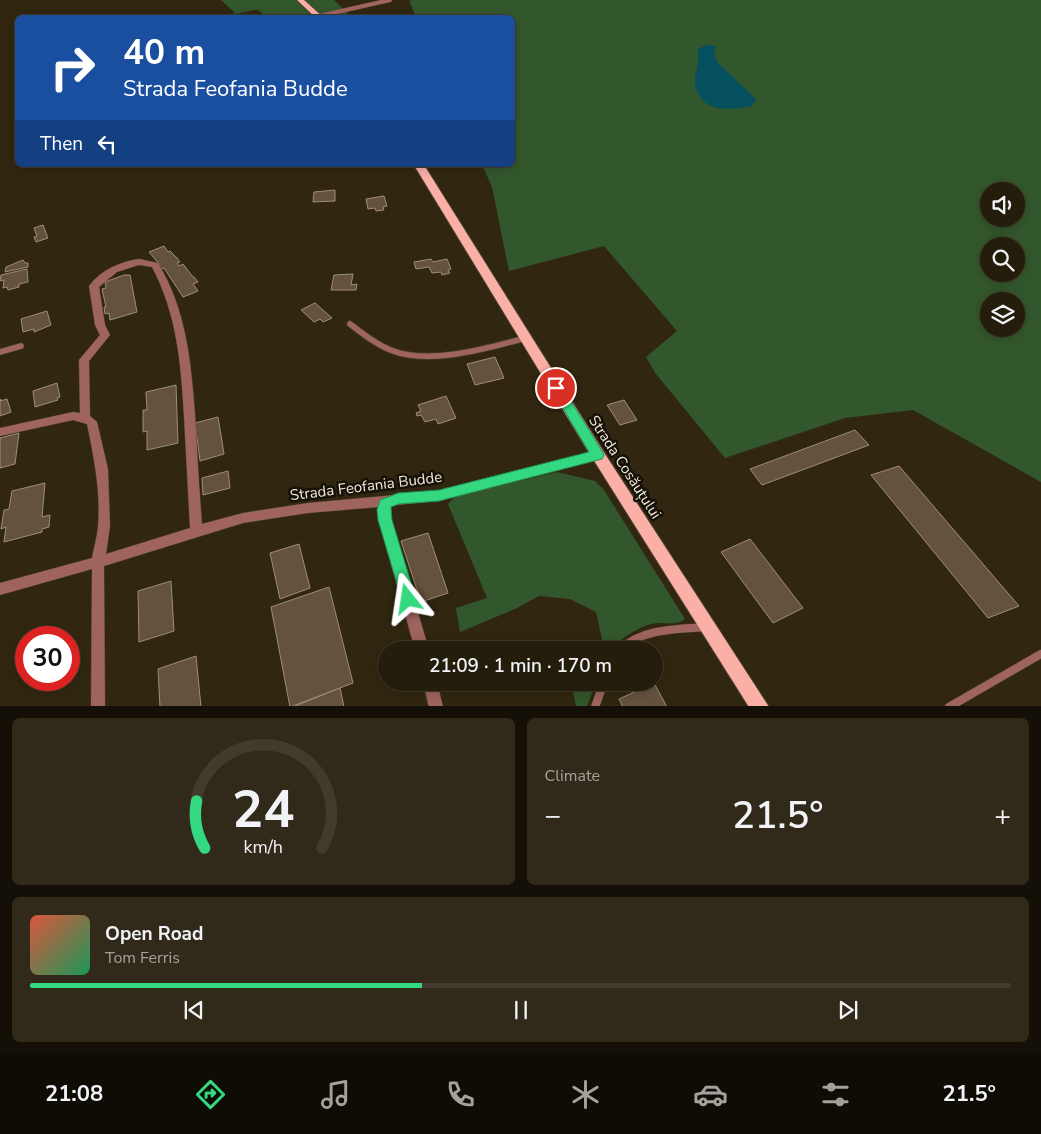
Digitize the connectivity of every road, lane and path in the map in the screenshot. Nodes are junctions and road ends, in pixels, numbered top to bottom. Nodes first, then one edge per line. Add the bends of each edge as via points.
1 (300, 0) edge
2 (390, 0) edge
3 (318, 15) edge
4 (328, 15) edge
5 (420, 167) edge
6 (350, 324) dead end
7 (526, 338) junction
8 (20, 346) dead end
9 (0, 352) edge
10 (85, 418) junction
11 (0, 432) edge
12 (598, 455) junction
13 (398, 498) junction
14 (196, 531) junction
15 (98, 562) junction
16 (0, 589) edge
17 (709, 627) junction
18 (419, 641) edge
19 (628, 641) edge
20 (1041, 654) edge
21 (432, 691) edge
22 (600, 691) edge
23 (98, 706) edge
24 (436, 706) edge
25 (594, 706) edge
26 (760, 706) edge
27 (949, 706) edge

1 - 3 main road
2 - 4 lane
5 - 7 main road, Strada Cosăuțului
6 - 7 lane via 375,342 401,354 428,356
7 - 12 main road, Strada Cosăuțului
8 - 9 lane
10 - 11 street via 73,416
10 - 14 street via 84,360 105,335 100,325 94,286 110,272 139,262 155,265 179,322 186,358
10 - 15 street via 92,422 102,468 104,526
12 - 13 street, Strada Feofania Budde via 439,496
12 - 17 main road, Strada Cosăuțului
13 - 14 street, Strada Feofania Budde via 243,518
13 - 18 street via 385,504 383,510
14 - 15 street, Strada Feofania Budde
15 - 16 street, Strada Feofania Budde
15 - 23 street
17 - 19 lane via 664,630
17 - 26 main road, Strada Cosăuțului
20 - 27 lane
21 - 24 street
22 - 25 lane

